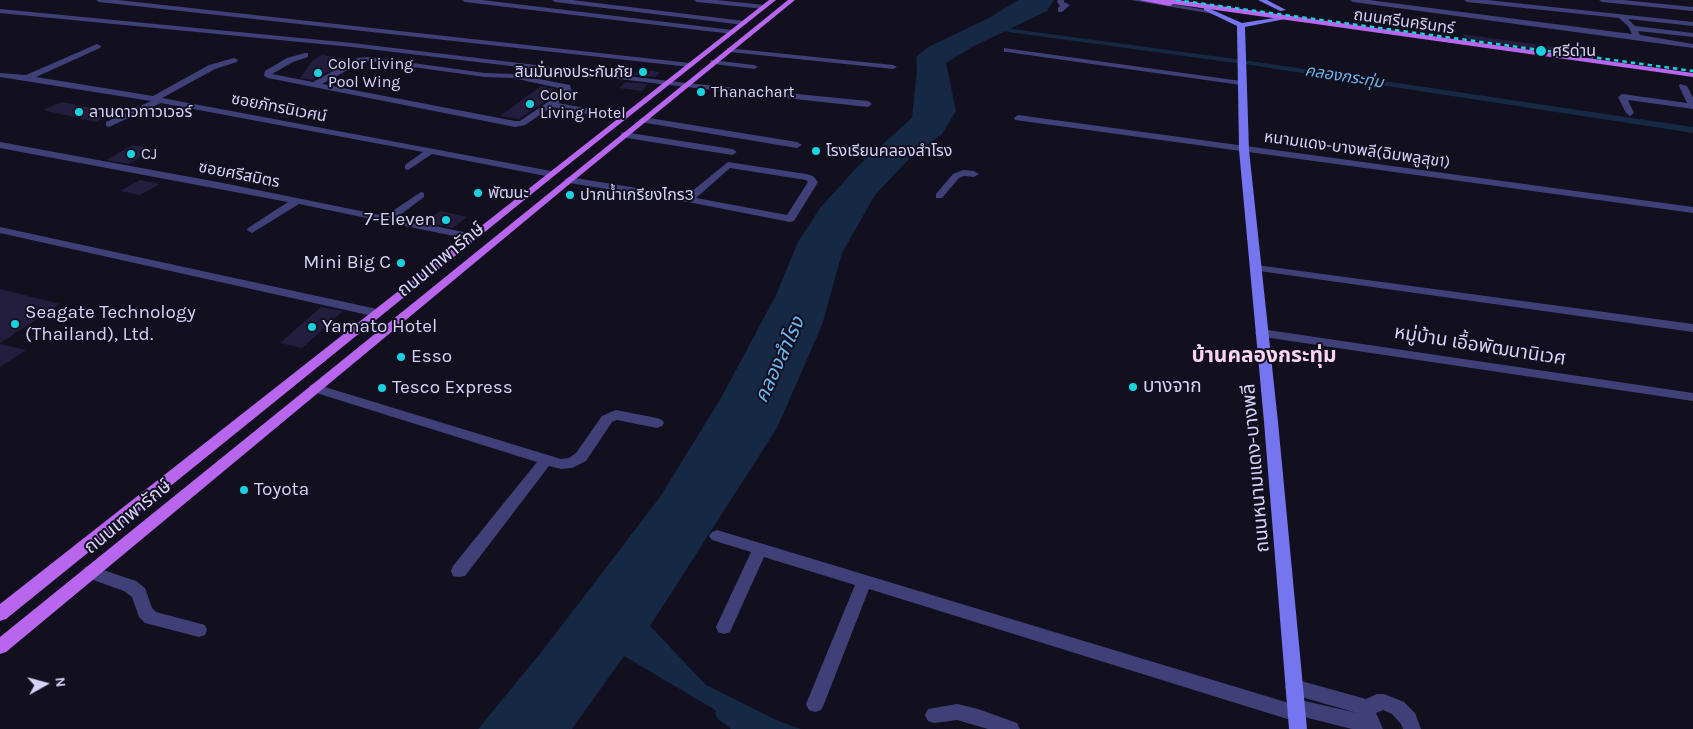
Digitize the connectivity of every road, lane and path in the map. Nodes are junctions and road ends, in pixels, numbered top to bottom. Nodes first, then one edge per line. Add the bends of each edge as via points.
1 (99, 0) edge
2 (465, 0) edge
3 (555, 0) edge
4 (697, 0) edge
5 (773, 0) edge
6 (792, 0) edge
7 (1061, 0) edge
8 (1134, 0) edge
9 (1142, 0) edge
10 (1199, 0) edge
11 (1215, 0) edge
12 (1261, 0) edge
13 (1353, 0) edge
14 (1432, 0) edge
15 (1467, 0) edge
16 (1602, 0) edge
17 (731, 2) edge
18 (1166, 2) edge
19 (764, 7) junction
20 (1206, 9) junction
21 (1693, 9) edge
22 (1282, 10) junction
23 (0, 11) edge
24 (1060, 11) dead end
25 (1435, 11) junction
26 (1214, 12) junction
27 (1586, 14) junction
28 (1622, 18) junction
29 (1280, 19) junction
30 (744, 23) junction
31 (1693, 24) edge
32 (1241, 25) junction
33 (1377, 28) junction
34 (1634, 28) junction
35 (732, 32) junction
36 (1596, 32) junction
37 (1693, 35) edge
38 (1637, 37) junction
39 (98, 46) dead end
40 (1538, 46) junction
41 (1693, 46) edge
42 (730, 50) junction
43 (1007, 50) dead end
44 (56, 54) dead end
45 (1544, 54) junction
46 (305, 55) dead end
47 (75, 56) junction
48 (234, 60) dead end
49 (714, 62) junction
50 (690, 65) junction
51 (1693, 66) edge
52 (754, 67) dead end
53 (893, 67) dead end
54 (0, 75) edge
55 (1693, 75) edge
56 (27, 78) junction
57 (667, 83) junction
58 (1241, 83) junction
59 (314, 85) junction
60 (686, 85) junction
61 (1683, 86) dead end
62 (156, 100) junction
63 (551, 104) junction
64 (868, 104) dead end
65 (1693, 106) edge
66 (1630, 113) dead end
67 (623, 118) junction
68 (1018, 118) dead end
69 (643, 120) junction
70 (109, 124) dead end
71 (724, 133) junction
72 (624, 135) junction
73 (0, 144) edge
74 (797, 145) dead end
75 (710, 148) junction
76 (1244, 150) junction
77 (431, 151) junction
78 (732, 152) dead end
79 (701, 159) dead end
80 (408, 167) dead end
81 (551, 174) junction
82 (974, 174) dead end
83 (569, 180) junction
84 (421, 196) dead end
85 (939, 196) dead end
86 (688, 199) junction
87 (297, 201) junction
88 (1693, 210) edge
89 (388, 219) junction
90 (0, 230) edge
91 (252, 230) dead end
92 (473, 237) junction
93 (1256, 268) junction
94 (377, 313) junction
95 (1693, 328) edge
96 (1261, 333) junction
97 (315, 388) junction
98 (1693, 398) edge
99 (256, 410) junction
100 (281, 415) junction
101 (657, 423) dead end
102 (546, 460) junction
103 (717, 536) dead end
104 (760, 550) junction
105 (459, 571) dead end
106 (91, 572) junction
107 (864, 581) junction
108 (0, 614) edge
109 (724, 627) dead end
110 (199, 630) dead end
111 (0, 646) edge
112 (1294, 687) junction
113 (815, 704) dead end
114 (934, 715) dead end
115 (1297, 717) edge
116 (1371, 721) edge
117 (1011, 729) edge
118 (1412, 729) edge

1 - 50 street
2 - 35 street
3 - 30 street
4 - 17 street
5 - 19 main road, ถนนเทพารักษ์
6 - 42 main road, ถนนเทพารักษ์
7 - 24 street via 1067,5
8 - 26 street
9 - 18 main road, ถนนศรีนครินทร์
10 - 33 main road, ถนนศรีนครินทร์
11 - 22 main road, ถนนศรีนครินทร์
12 - 22 main road
13 - 25 street
14 - 25 street
15 - 27 street
16 - 21 street
17 - 19 street
18 - 20 main road, ถนนศรีนครินทร์
18 - 33 main road, ถนนศรีนครินทร์
19 - 30 main road, ถนนเทพารักษ์
20 - 26 main road
20 - 29 main road, ถนนศรีนครินทร์
22 - 40 main road, ถนนศรีนครินทร์
23 - 57 street via 362,46
25 - 36 street
26 - 32 main road
27 - 28 street
27 - 36 street
28 - 31 street
28 - 34 street
29 - 32 main road
29 - 45 main road, ถนนศรีนครินทร์
30 - 35 main road, ถนนเทพารักษ์
32 - 58 main road, ถนนหนามแดง-บางพลี
33 - 40 main road, ถนนศรีนครินทร์
33 - 45 main road, ถนนศรีนครินทร์
34 - 37 street
34 - 38 street
35 - 50 main road, ถนนเทพารักษ์
36 - 38 street
38 - 41 street
39 - 47 street
40 - 51 main road, ถนนศรีนครินทร์
42 - 49 main road, ถนนเทพารักษ์
42 - 53 street via 828,57
43 - 58 street
44 - 47 street
45 - 55 main road, ถนนศรีนครินทร์
46 - 59 street via 268,72 268,76
47 - 56 street
48 - 62 street via 212,68
49 - 52 street
49 - 60 main road, ถนนเทพารักษ์
50 - 57 main road, ถนนเทพารักษ์
54 - 56 street, ซอยภัทรนิเวศน์
56 - 62 street, ซอยภัทรนิเวศน์
57 - 60 street
57 - 67 main road, ถนนเทพารักษ์
58 - 76 main road, ถนนหนามแดง-บางพลี
59 - 63 street via 515,124 522,123
59 - 63 street via 360,60 369,59 513,76 567,87 568,92
60 - 64 street
60 - 69 main road, ถนนเทพารักษ์
61 - 65 street
62 - 70 street
62 - 77 street, ซอยภัทรนิเวศน์
63 - 67 street
65 - 66 street via 1622,97
67 - 81 main road, ถนนเทพารักษ์
68 - 76 street, หนามแดง-บางพลี(ฉิมพลูสุข1)
69 - 71 street
69 - 72 main road, ถนนเทพารักษ์
71 - 74 street
71 - 75 street
72 - 75 street
72 - 83 main road, ถนนเทพารักษ์
73 - 87 street, ซอยศรีสมิตร
75 - 78 street
75 - 79 street
76 - 88 street, หนามแดง-บางพลี(ฉิมพลูสุข1)
76 - 93 main road, ถนนหนามแดง-บางพลี
77 - 80 street
77 - 81 street, ซอยภัทรนิเวศน์
81 - 92 main road, ถนนเทพารักษ์
82 - 85 street via 956,176
83 - 86 street
83 - 97 main road, ถนนเทพารักษ์
84 - 89 street
86 - 86 street via 790,219 813,182 806,177 728,165
87 - 89 street, ซอยศรีสมิตร
87 - 91 street
89 - 92 street, ซอยศรีสมิตร
90 - 94 street
92 - 94 main road, ถนนเทพารักษ์
93 - 95 street
93 - 96 main road, ถนนหนามแดง-บางพลี
94 - 99 main road, ถนนเทพารักษ์
96 - 98 street, หมู่บ้าน เอื้อพัฒนานิเวศ
96 - 112 main road, ถนนหนามแดง-บางพลี
97 - 100 main road, ถนนเทพารักษ์
97 - 102 street
99 - 100 main road
99 - 108 main road, ถนนเทพารักษ์
100 - 106 main road, ถนนเทพารักษ์
101 - 102 street via 616,415 607,419 580,457 572,463
102 - 105 street
103 - 104 street
104 - 107 street
104 - 109 street
106 - 110 street via 130,586 139,593 145,612 151,618
106 - 111 main road, ถนนเทพารักษ์
107 - 113 street
107 - 115 street
112 - 115 main road, ถนนหนามแดง-บางพลี
112 - 116 street
114 - 117 street via 957,712
115 - 116 street
116 - 118 street via 1377,702 1391,704 1404,713

